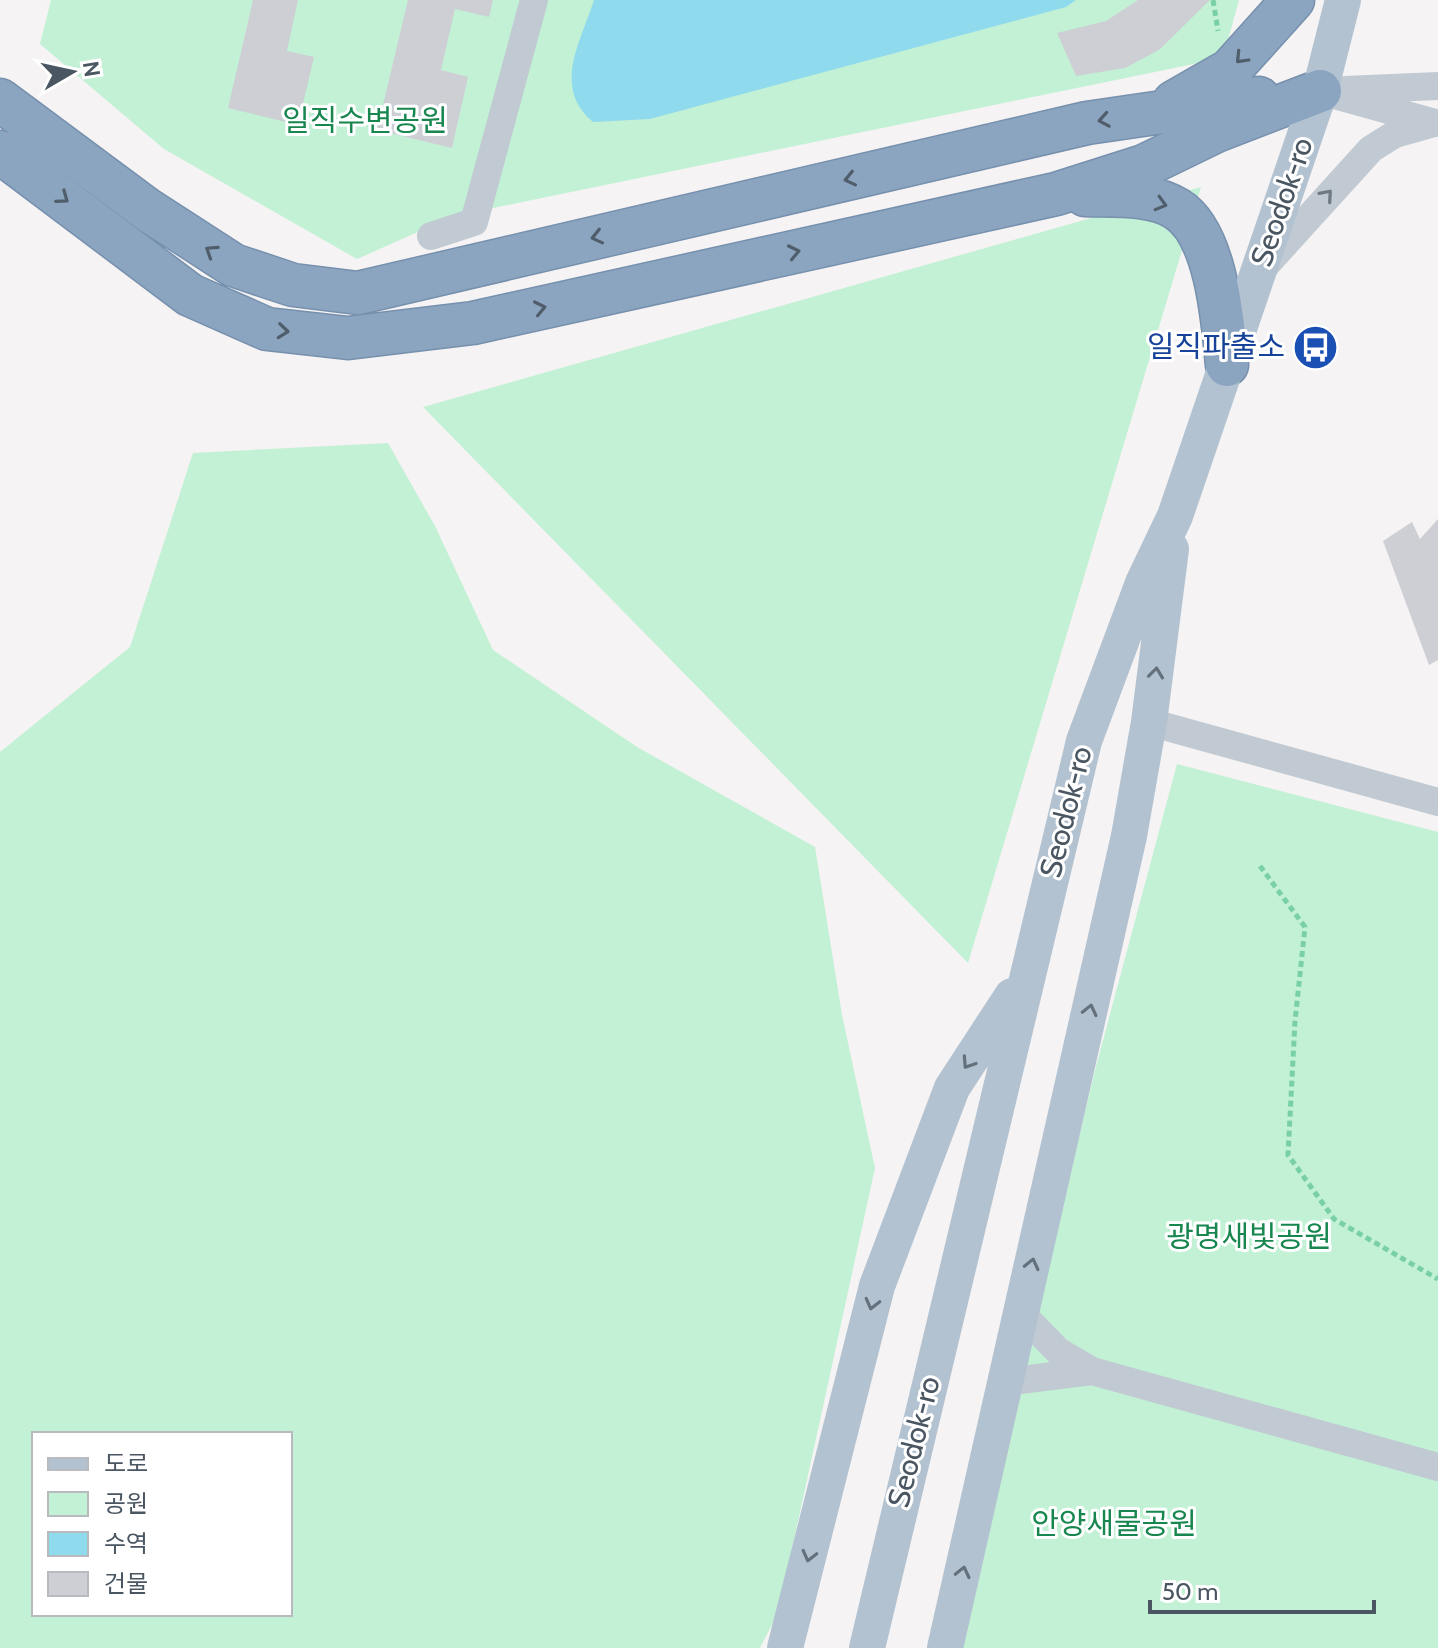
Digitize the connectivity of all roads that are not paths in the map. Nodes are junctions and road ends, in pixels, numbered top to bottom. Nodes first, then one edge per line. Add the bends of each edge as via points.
1 (534, 0) edge
2 (1293, 0) edge
3 (1343, 0) edge
4 (1438, 86) edge
5 (1320, 91) junction
6 (0, 100) edge
7 (1157, 111) junction
8 (1436, 123) edge
9 (0, 152) edge
10 (1056, 194) junction
11 (431, 236) dead end
12 (1257, 275) junction
13 (1227, 365) junction
14 (1175, 516) junction
15 (1149, 722) junction
16 (1438, 802) edge
17 (1026, 974) junction
18 (1021, 1313) junction
19 (1092, 1371) junction
20 (1006, 1382) junction
21 (1438, 1467) edge
22 (785, 1648) edge
23 (867, 1648) edge
24 (945, 1648) edge

1 - 11 street via 474,222
2 -> 7 highway via 1230,70
3 - 5 main road, Seodok-ro
4 - 5 street
5 - 7 highway
5 - 8 street
5 - 10 highway via 1144,166
5 - 12 main road, Seodok-ro
7 -> 6 highway via 358,293 293,285 233,265 148,210
12 -> 8 street via 1371,149 1395,134
9 -> 10 highway via 190,295 267,329 348,338 473,323
10 -> 13 highway via 1139,198 1177,209 1194,228 1219,284
12 - 13 main road, Seodok-ro
13 - 14 main road, Seodok-ro
15 -> 14 main road
14 - 17 main road, Seodok-ro via 1143,583 1084,741
15 - 16 street
18 -> 15 main road via 1129,836
17 -> 22 main road via 952,1088 877,1286
17 - 23 main road, Seodok-ro
18 - 19 street via 1058,1351
18 - 20 main road
19 - 20 street
19 - 21 street
24 -> 20 main road

